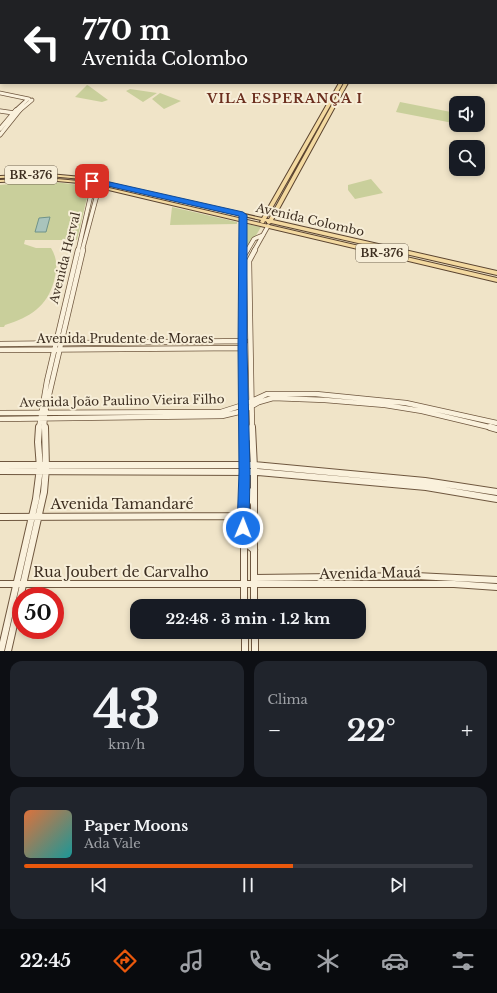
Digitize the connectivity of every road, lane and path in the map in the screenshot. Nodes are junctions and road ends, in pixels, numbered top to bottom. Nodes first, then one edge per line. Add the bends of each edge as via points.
1 (340, 84) edge
2 (345, 84) edge
3 (0, 93) edge
4 (0, 110) edge
5 (15, 114) junction
6 (7, 125) junction
7 (0, 129) edge
8 (0, 136) edge
9 (0, 177) edge
10 (0, 181) edge
11 (101, 185) junction
12 (94, 186) junction
13 (154, 197) junction
14 (88, 209) junction
15 (221, 210) junction
16 (93, 213) junction
17 (218, 214) junction
18 (243, 215) junction
19 (264, 219) junction
20 (243, 220) junction
21 (269, 223) junction
22 (261, 224) junction
23 (305, 229) junction
24 (303, 234) junction
25 (263, 235) junction
26 (387, 248) junction
27 (378, 252) junction
28 (242, 259) junction
29 (464, 266) junction
30 (457, 270) junction
31 (72, 271) junction
32 (497, 273) edge
33 (77, 274) junction
34 (497, 280) edge
35 (72, 297) junction
36 (65, 303) junction
37 (61, 320) junction
38 (66, 326) junction
39 (249, 341) junction
40 (242, 342) junction
41 (0, 344) edge
42 (55, 344) junction
43 (60, 347) junction
44 (242, 348) junction
45 (249, 348) junction
46 (53, 349) junction
47 (0, 350) edge
48 (53, 376) junction
49 (47, 381) junction
50 (250, 404) junction
51 (243, 408) junction
52 (422, 409) junction
53 (0, 413) edge
54 (43, 415) junction
55 (0, 418) edge
56 (497, 423) edge
57 (243, 424) junction
58 (497, 428) edge
59 (38, 442) junction
60 (253, 442) junction
61 (44, 446) junction
62 (0, 465) edge
63 (40, 468) junction
64 (46, 468) junction
65 (245, 468) junction
66 (254, 469) junction
67 (0, 471) edge
68 (254, 488) junction
69 (44, 492) junction
70 (497, 492) edge
71 (36, 499) junction
72 (497, 499) edge
73 (244, 513) junction
74 (0, 517) edge
75 (35, 517) junction
76 (243, 541) junction
77 (24, 550) junction
78 (254, 550) junction
79 (28, 561) junction
80 (455, 576) junction
81 (497, 580) edge
82 (254, 581) junction
83 (0, 584) edge
84 (19, 584) junction
85 (243, 584) junction
86 (456, 584) junction
87 (497, 586) edge
88 (19, 587) edge
89 (244, 599) edge
90 (254, 599) edge
91 (12, 618) edge
92 (7, 624) junction
93 (12, 634) edge
94 (245, 639) edge
95 (255, 639) edge
96 (1, 651) edge
97 (8, 651) edge
98 (245, 651) edge
99 (255, 651) edge

1 - 19 main road
2 - 21 main road
3 - 5 main road via 30,99
4 - 5 main road
5 - 6 main road
5 - 7 main road
6 - 7 main road
6 - 8 main road
9 - 11 main road, Avenida Colombo / BR-376 via 49,175 82,178
10 - 12 main road, Avenida Colombo / BR-376 via 46,179
11 - 12 main road, Avenida Colombo / BR-376
11 - 13 main road, Avenida Colombo / BR-376
11 - 16 main road, Avenida Herval
12 - 14 main road, Avenida Herval
13 - 15 main road, Avenida Colombo / BR-376
13 - 17 main road, Avenida Colombo / BR-376
14 - 16 main road
14 - 31 main road, Avenida Herval
15 - 17 main road
15 - 18 main road, Avenida Colombo / BR-376
16 - 33 main road, Avenida Herval
17 - 20 main road, Avenida Colombo / BR-376
18 - 19 main road, Avenida Colombo / BR-376
18 - 20 main road
19 - 21 main road, Avenida Colombo / BR-376
19 - 22 main road
20 - 22 main road, Avenida Colombo / BR-376
20 - 28 main road
21 - 22 main road, Avenida Colombo / BR-376
21 - 23 main road, Avenida Colombo / BR-376
21 - 24 main road, Avenida Colombo / BR-376
21 - 25 main road
23 - 24 main road
23 - 26 main road, Avenida Colombo / BR-376
24 - 27 main road, Avenida Colombo / BR-376
25 - 28 main road via 254,238
25 - 39 main road via 249,261
26 - 27 main road
26 - 29 main road, Avenida Colombo / BR-376
27 - 30 main road, Avenida Colombo / BR-376
28 - 40 main road
29 - 30 main road
29 - 32 main road, Avenida Colombo / BR-376
30 - 34 main road, Avenida Colombo / BR-376
31 - 33 main road
31 - 36 main road, Avenida Herval
33 - 35 main road, Avenida Herval
35 - 36 main road
35 - 38 main road, Avenida Herval
36 - 37 main road, Avenida Herval
37 - 38 main road
37 - 42 main road, Avenida Herval
38 - 43 main road, Avenida Herval
39 - 40 main road, Avenida Prudente de Moraes
39 - 45 main road
40 - 43 main road, Avenida Prudente de Moraes
40 - 44 main road
41 - 42 main road, Avenida Prudente de Moraes
42 - 43 main road, Avenida Prudente de Moraes
42 - 46 main road, Avenida Herval
43 - 44 main road, Avenida Prudente de Moraes
43 - 46 main road, Avenida Prudente de Moraes
43 - 48 main road, Avenida Herval
44 - 45 main road, Avenida Prudente de Moraes
44 - 51 main road
45 - 50 main road
46 - 47 main road, Avenida Prudente de Moraes
46 - 49 main road, Avenida Herval
48 - 49 main road
48 - 54 main road, Avenida Herval
49 - 54 main road, Avenida Herval
50 - 51 main road, Avenida João Paulino Vieira Filho
50 - 52 main road, Avenida João Paulino Vieira Filho via 273,398 325,397
50 - 60 main road
51 - 54 main road, Avenida João Paulino Vieira Filho via 222,416
51 - 57 main road
52 - 56 main road
52 - 58 main road
53 - 54 main road, Avenida João Paulino Vieira Filho
54 - 55 main road, Avenida João Paulino Vieira Filho
54 - 59 main road, Avenida Herval
54 - 61 main road, Avenida Herval
57 - 60 main road
57 - 65 main road
59 - 61 main road
59 - 63 main road, Avenida Herval
60 - 66 main road
61 - 64 main road, Avenida Herval
62 - 63 main road
63 - 64 main road
63 - 67 main road
63 - 71 main road, Avenida Herval
64 - 65 main road
64 - 69 main road, Avenida Herval
65 - 66 main road
65 - 73 main road
66 - 68 main road
66 - 70 main road via 425,481
66 - 72 main road via 426,487
68 - 73 main road
68 - 78 main road
69 - 71 main road
69 - 75 main road, Avenida Herval
71 - 75 main road, Avenida Herval
73 - 75 main road, Avenida Tamandaré
73 - 76 main road
74 - 75 main road, Avenida Tamandaré
75 - 77 main road, Avenida Herval
75 - 79 main road, Avenida Herval
76 - 78 main road
76 - 85 main road
77 - 79 main road
77 - 84 main road, Avenida Herval
78 - 82 main road
79 - 84 main road, Avenida Herval
80 - 81 main road, Avenida Mauá
80 - 82 main road, Avenida Mauá
80 - 86 main road
82 - 85 main road, Avenida Mauá
82 - 86 main road, Avenida Mauá via 315,585
82 - 90 main road
83 - 84 main road, Rua Joubert de Carvalho
84 - 85 main road, Rua Joubert de Carvalho
84 - 88 main road, Avenida Herval
84 - 92 main road, Avenida Herval
85 - 89 main road
86 - 87 main road, Avenida Mauá
91 - 92 main road
92 - 96 main road, Avenida Herval
93 - 97 main road, Avenida Herval
94 - 98 main road
95 - 99 main road

